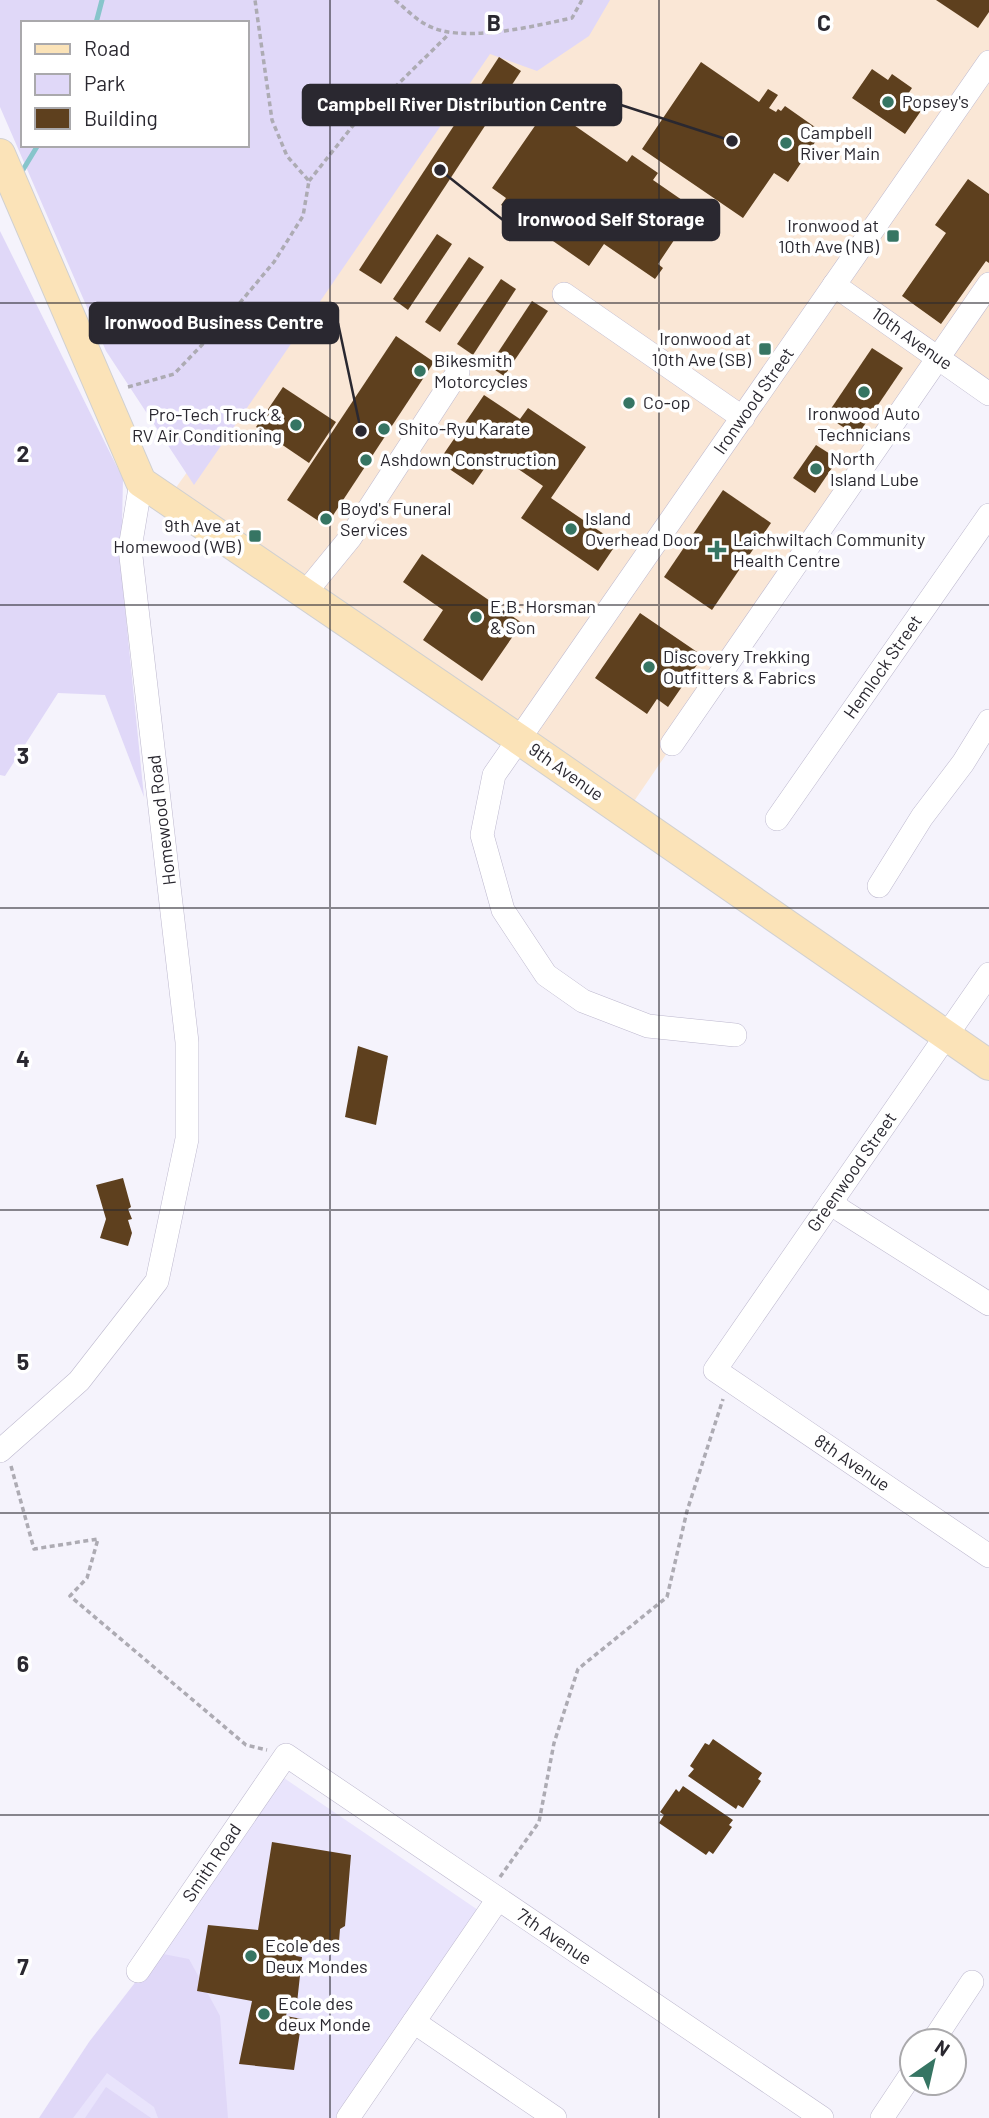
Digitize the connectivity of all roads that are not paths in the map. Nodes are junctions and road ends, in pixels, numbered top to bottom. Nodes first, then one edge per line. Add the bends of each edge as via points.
1 (989, 62) edge
2 (0, 154) edge
3 (989, 284) edge
4 (834, 285) junction
5 (564, 294) dead end
6 (938, 356) junction
7 (458, 372) dead end
8 (989, 394) edge
9 (743, 418) junction
10 (141, 482) junction
11 (989, 514) edge
12 (305, 593) junction
13 (989, 722) edge
14 (520, 740) junction
15 (672, 744) dead end
16 (777, 819) dead end
17 (878, 886) dead end
18 (989, 974) edge
19 (735, 1035) dead end
20 (946, 1036) junction
21 (989, 1065) edge
22 (831, 1202) junction
23 (989, 1304) edge
24 (722, 1375) joint
25 (3, 1448) edge
26 (989, 1556) edge
27 (286, 1755) joint
28 (493, 1896) junction
29 (138, 1971) dead end
30 (972, 1982) dead end
31 (414, 2022) junction
32 (942, 2027) edge
33 (898, 2094) edge
34 (348, 2118) edge
35 (555, 2118) edge
36 (822, 2118) edge
37 (882, 2118) edge

1 - 4 street, Ironwood Street
2 - 10 main road
3 - 6 street
4 - 6 street, 10th Avenue
4 - 9 street, Ironwood Street
5 - 9 street
6 - 8 street, 10th Avenue
6 - 15 street
7 - 12 street via 350,538
9 - 14 street, Ironwood Street
10 - 12 main road, 9th Avenue
10 - 25 street, Homewood Road via 130,548 187,1042 187,1139 157,1281 79,1381
11 - 16 street, Hemlock Street
12 - 14 main road, 9th Avenue
13 - 17 street
14 - 19 street, Ironwood Street via 494,775 482,835 503,910 546,975 583,1001 648,1026
14 - 20 main road, 9th Avenue
18 - 20 street, Greenwood Street
20 - 21 main road, 9th Avenue
20 - 22 street, Greenwood Street
22 - 23 street
22 - 24 street, Greenwood Street
24 - 26 street, 8th Avenue
27 - 28 street, 7th Avenue
27 - 29 street, Smith Road
28 - 31 street
28 - 36 street, 7th Avenue
30 - 32 street
31 - 34 street
31 - 35 street
33 - 37 street

